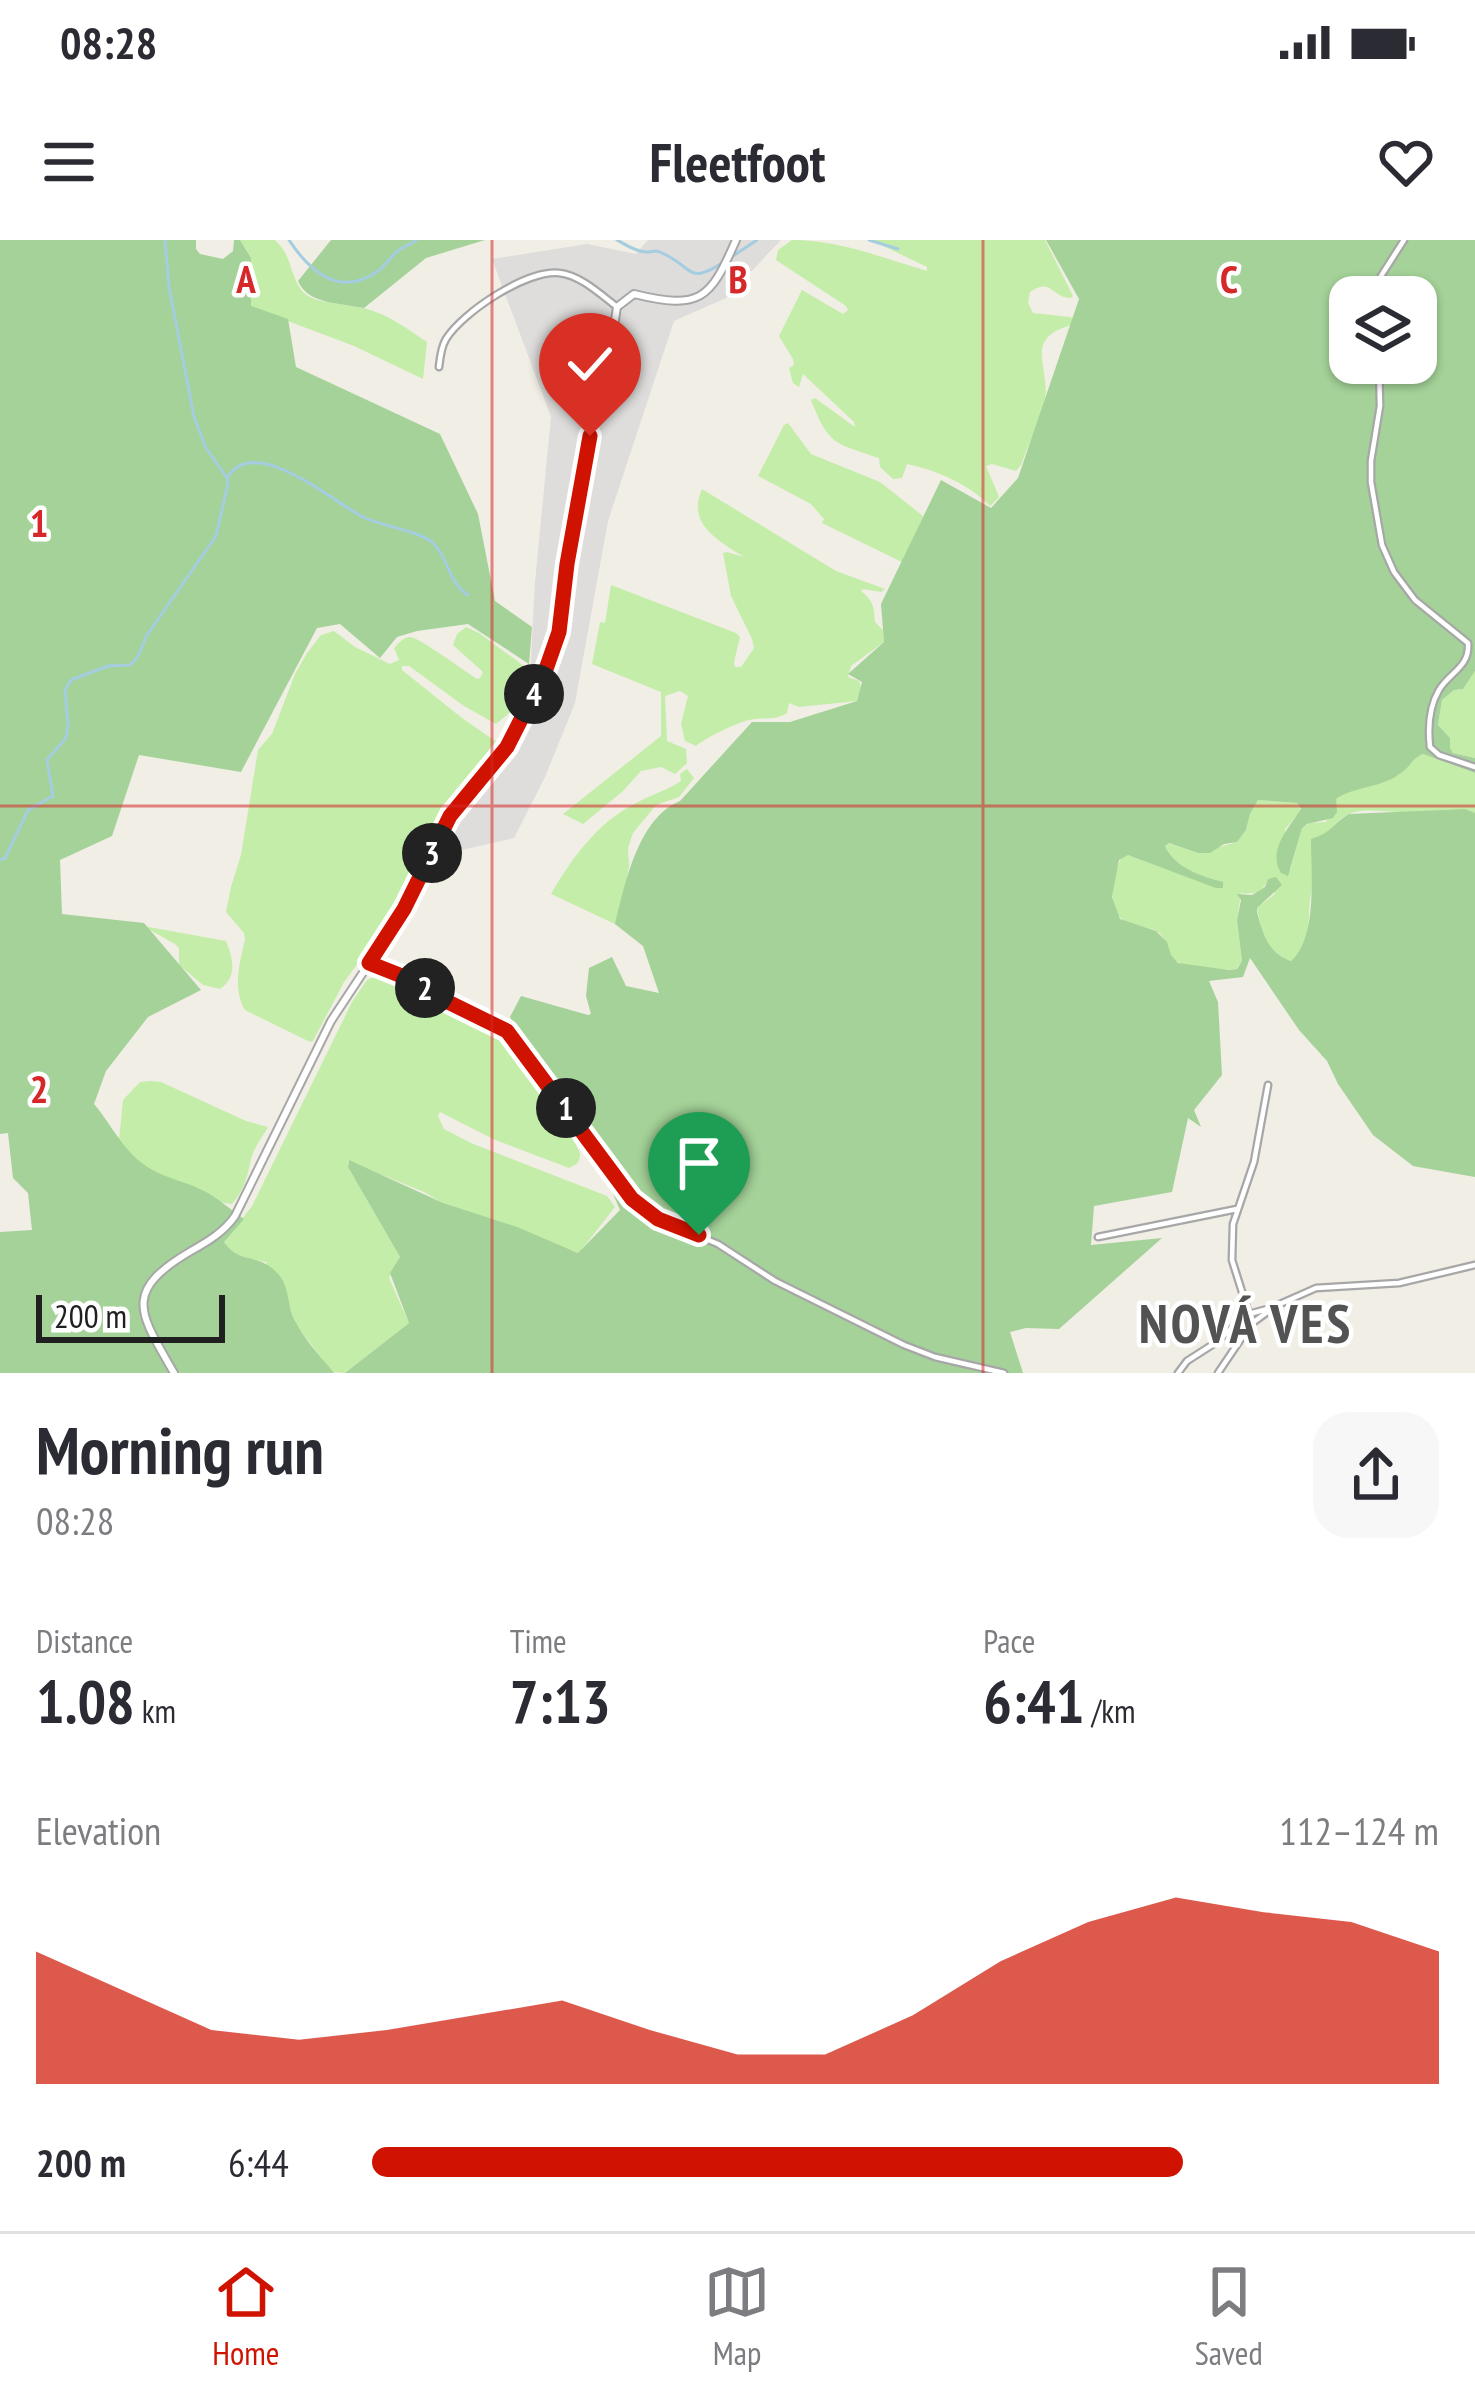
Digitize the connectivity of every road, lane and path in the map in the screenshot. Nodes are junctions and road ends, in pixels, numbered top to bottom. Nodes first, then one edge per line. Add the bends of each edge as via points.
1 (736, 240) edge
2 (1404, 240) edge
3 (1381, 276) edge
4 (617, 307) junction
5 (439, 367) dead end
6 (1379, 384) edge
7 (1475, 767) edge
8 (369, 963) junction
9 (1268, 1084) dead end
10 (1237, 1209) junction
11 (1098, 1237) dead end
12 (1475, 1265) edge
13 (1271, 1308) junction
14 (1250, 1314) junction
15 (174, 1373) edge
16 (1004, 1373) edge
17 (1178, 1373) edge
18 (1218, 1373) edge

1 - 4 street via 717,283 691,299 678,304 634,294
2 - 3 street
4 - 5 street via 578,279 543,275 468,312 443,343
4 - 8 street via 545,672 507,747 450,816
6 - 7 street via 1371,482 1382,544 1415,599 1468,643 1464,664 1432,710 1430,748
8 - 15 street via 331,1021 228,1226 148,1285 145,1316
8 - 16 street via 507,1031 632,1199 658,1219 904,1346
9 - 10 street
10 - 11 street
10 - 14 street via 1232,1260
12 - 13 street via 1399,1283 1316,1288
13 - 14 street
13 - 18 street
14 - 17 street

